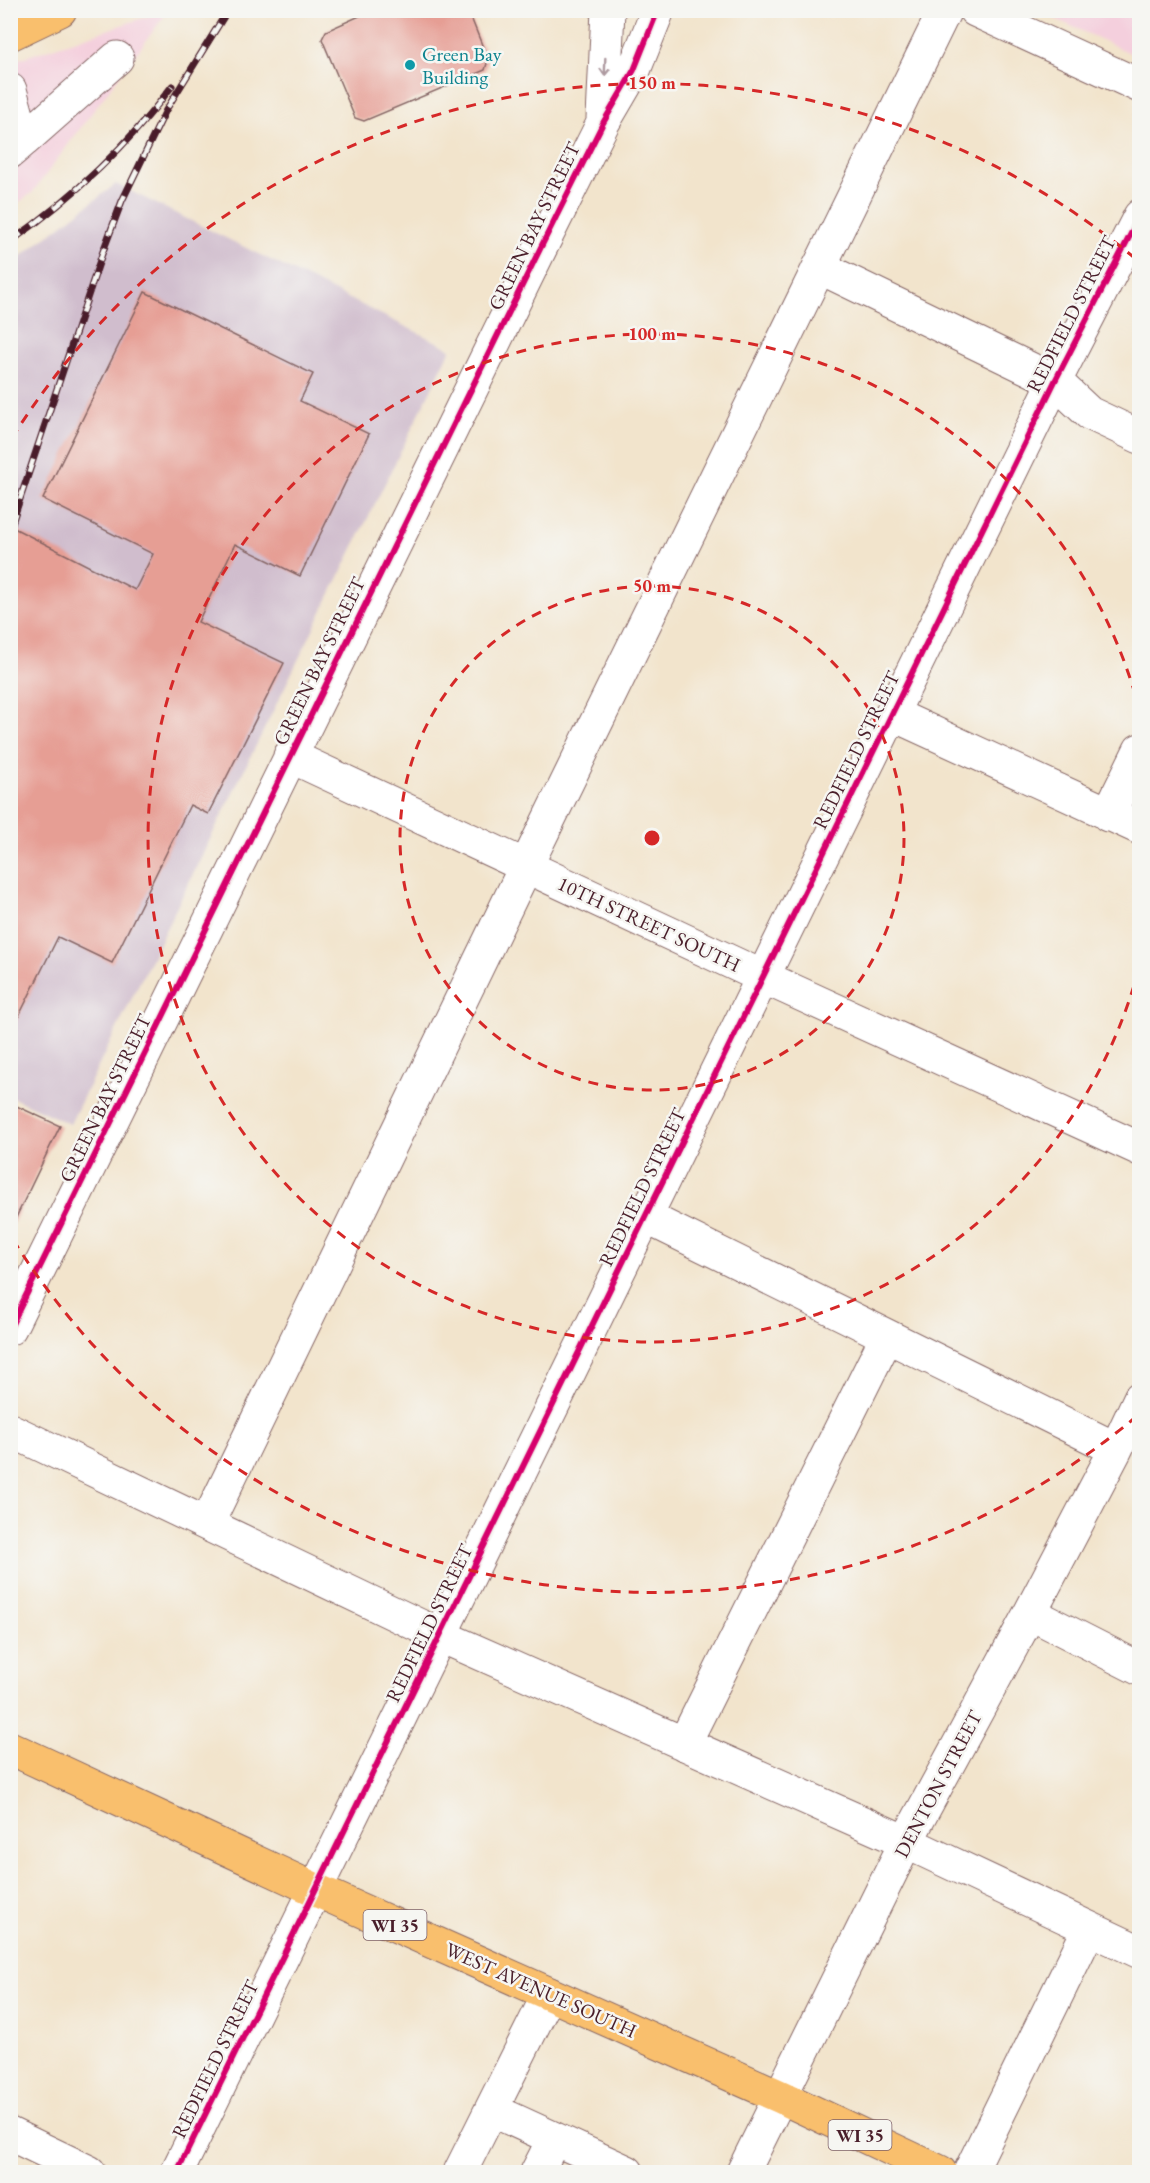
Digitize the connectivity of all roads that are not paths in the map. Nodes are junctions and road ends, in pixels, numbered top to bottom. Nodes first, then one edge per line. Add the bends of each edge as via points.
1 (60, 10) edge
2 (608, 10) edge
3 (658, 10) edge
4 (945, 10) edge
5 (975, 10) edge
6 (10, 34) edge
7 (117, 58) dead end
8 (1140, 86) edge
9 (10, 90) edge
10 (603, 123) junction
11 (17, 146) edge
12 (1140, 216) edge
13 (819, 267) junction
14 (1055, 381) junction
15 (1140, 437) edge
16 (892, 714) junction
17 (1140, 750) edge
18 (290, 756) junction
19 (1108, 815) junction
20 (1140, 828) edge
21 (525, 866) junction
22 (763, 977) junction
23 (1140, 1149) edge
24 (646, 1217) junction
25 (10, 1328) edge
26 (887, 1336) junction
27 (1137, 1407) edge
28 (10, 1430) edge
29 (1116, 1449) junction
30 (207, 1524) junction
31 (1030, 1613) junction
32 (441, 1636) junction
33 (1140, 1669) edge
34 (684, 1744) junction
35 (10, 1748) edge
36 (906, 1842) junction
37 (316, 1890) junction
38 (1089, 1929) junction
39 (1140, 1953) edge
40 (549, 1994) junction
41 (781, 2097) junction
42 (492, 2110) junction
43 (10, 2134) edge
44 (554, 2139) junction
45 (89, 2172) edge
46 (177, 2172) edge
47 (460, 2172) edge
48 (537, 2172) edge
49 (627, 2172) edge
50 (743, 2172) edge
51 (940, 2172) edge
52 (970, 2172) edge

1 - 6 main road
2 -> 10 street, GREEN BAY STREET
3 - 10 street, GREEN BAY STREET via 634,70
4 - 13 street
5 - 8 street
7 - 11 street
9 - 11 street
10 - 18 street, GREEN BAY STREET
12 - 14 street, REDFIELD STREET
13 - 14 street
13 - 21 street
14 - 15 street via 1089,413
14 - 16 street, REDFIELD STREET
16 - 19 street
16 - 22 street, REDFIELD STREET
17 - 19 street
18 - 21 street, 10TH STREET SOUTH
18 - 25 street, GREEN BAY STREET
19 - 20 street
21 - 22 street, 10TH STREET SOUTH
21 - 30 street
22 - 23 street, 10TH STREET SOUTH
22 - 24 street, REDFIELD STREET
24 - 26 street
24 - 32 street, REDFIELD STREET
26 - 29 street
26 - 34 street
27 - 29 street, DENTON STREET
28 - 30 street
29 - 31 street, DENTON STREET
30 - 32 street
31 - 33 street
31 - 36 street, DENTON STREET
32 - 34 street
32 - 37 street, REDFIELD STREET
34 - 36 street
35 - 37 main road, WEST AVENUE SOUTH / WI 35
36 - 38 street
36 - 41 street, DENTON STREET
37 - 40 main road, WEST AVENUE SOUTH / WI 35
37 - 46 street, REDFIELD STREET
38 - 39 street
38 - 52 street
40 - 41 main road, WEST AVENUE SOUTH / WI 35
40 - 42 street
41 - 50 street, DENTON STREET
41 - 51 main road, WEST AVENUE SOUTH / WI 35
42 - 44 street
42 - 47 street
43 - 45 street
44 - 48 street
44 - 49 street

